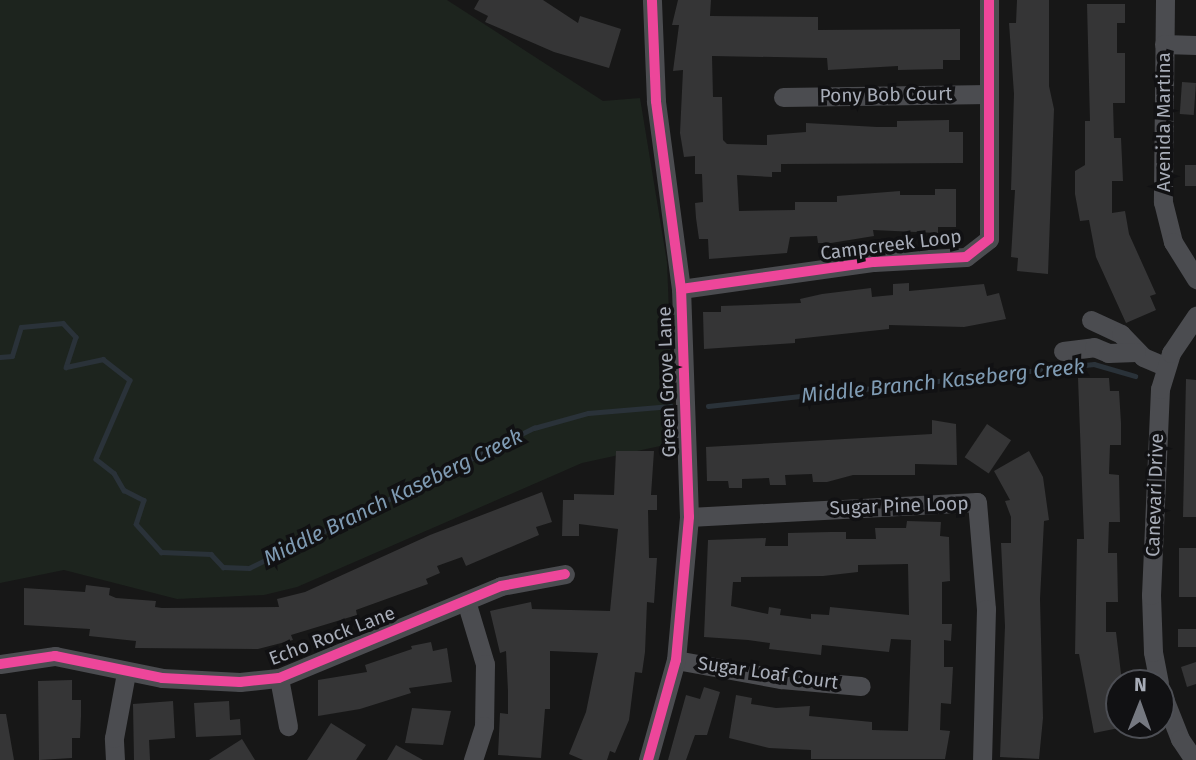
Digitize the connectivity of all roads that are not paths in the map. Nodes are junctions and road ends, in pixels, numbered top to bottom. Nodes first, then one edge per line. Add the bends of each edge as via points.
1 (652, 0) edge
2 (989, 0) edge
3 (1165, 0) edge
4 (1164, 44) junction
5 (1196, 45) edge
6 (989, 94) junction
7 (783, 97) dead end
8 (1196, 279) edge
9 (681, 289) junction
10 (1196, 316) edge
11 (1090, 320) dead end
12 (1063, 351) dead end
13 (1136, 352) junction
14 (1166, 367) junction
15 (689, 517) junction
16 (565, 575) dead end
17 (466, 601) junction
18 (676, 660) junction
19 (0, 664) edge
20 (1156, 669) edge
21 (126, 673) junction
22 (279, 678) junction
23 (861, 686) dead end
24 (1175, 720) edge
25 (288, 726) dead end
26 (115, 760) edge
27 (474, 760) edge
28 (648, 760) edge
29 (982, 760) edge
30 (1194, 760) edge

1 - 9 street, Green Grove Lane via 656,101
2 - 6 street, Campcreek Loop
3 - 4 street, Avenida Martina
4 - 5 street
4 - 8 street, Avenida Martina via 1163,202 1173,242
6 - 7 street, Pony Bob Court
6 - 9 street, Campcreek Loop via 989,239 966,257 874,262
9 - 15 street, Green Grove Lane
10 - 14 street, Canevari Drive
11 - 13 street via 1121,334
12 - 13 street via 1094,347
13 - 14 street
14 - 20 street, Canevari Drive via 1160,389 1153,503
15 - 18 street, Green Grove Lane
15 - 29 street, Sugar Pine Loop via 978,502 986,609
16 - 17 street, Echo Rock Lane via 530,578
17 - 22 street, Echo Rock Lane
17 - 27 street via 485,664 484,726
18 - 23 street, Sugar Loaf Court via 781,679
18 - 28 street, Green Grove Lane
19 - 21 street, Echo Rock Lane via 55,656 97,662
21 - 22 street, Echo Rock Lane via 197,681
21 - 26 street via 114,738
22 - 25 street
24 - 30 street

